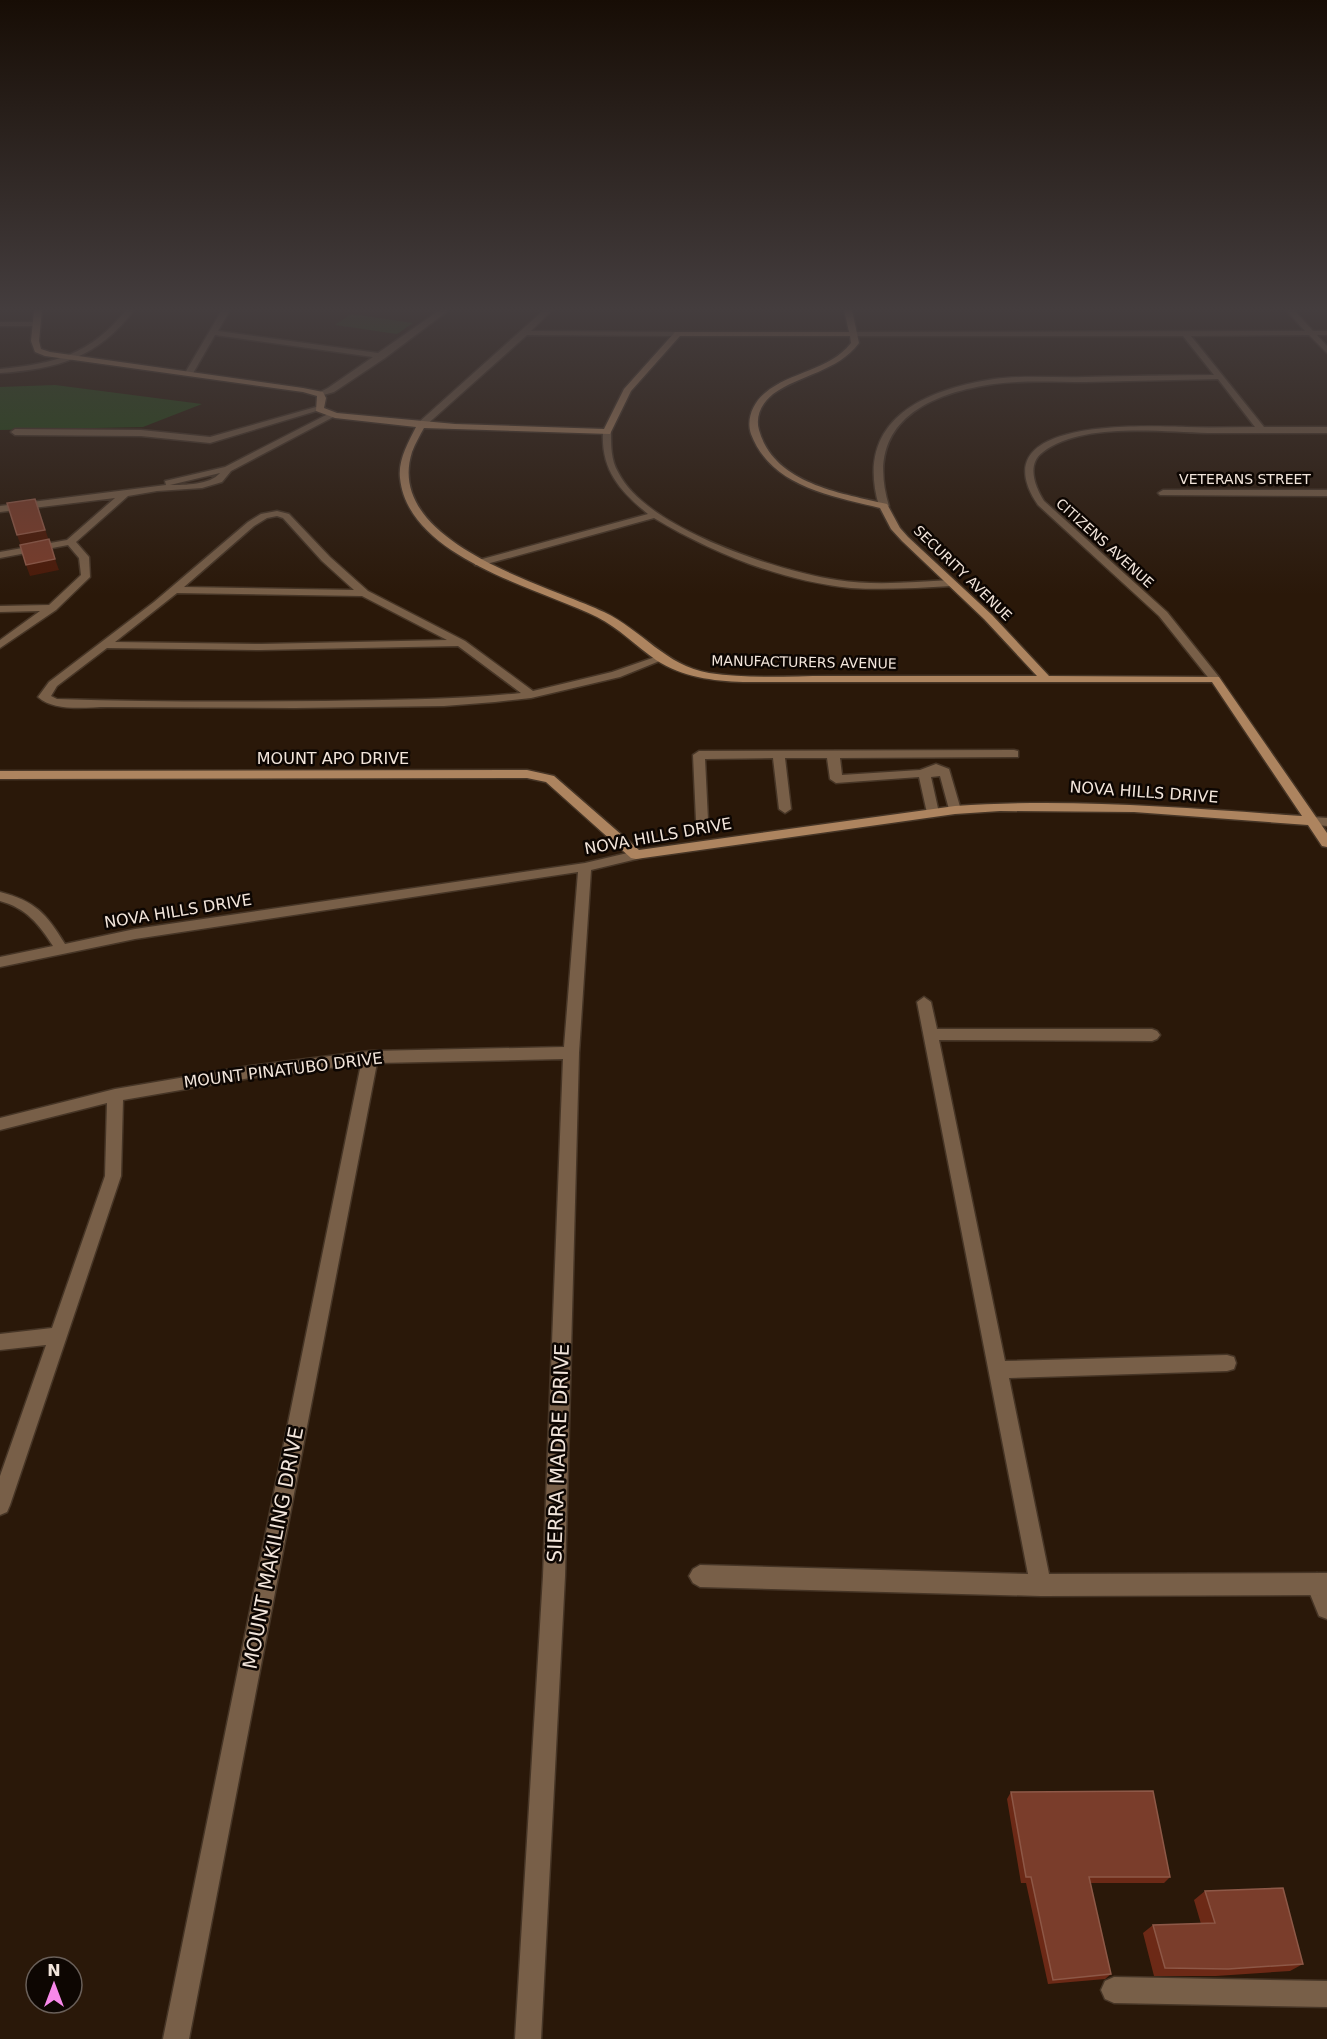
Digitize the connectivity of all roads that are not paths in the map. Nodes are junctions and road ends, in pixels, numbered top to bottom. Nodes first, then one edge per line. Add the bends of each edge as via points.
1 (320, 405) edge
2 (443, 405) edge
3 (617, 405) edge
4 (759, 405) edge
5 (916, 405) edge
6 (1242, 405) edge
7 (319, 409) junction
8 (333, 415) junction
9 (421, 425) junction
10 (1262, 430) junction
11 (1327, 430) edge
12 (15, 432) dead end
13 (607, 432) junction
14 (1163, 493) dead end
15 (1327, 493) edge
16 (125, 494) junction
17 (884, 506) junction
18 (0, 509) edge
19 (655, 515) junction
20 (70, 542) junction
21 (0, 555) edge
22 (479, 563) junction
23 (951, 583) junction
24 (174, 590) junction
25 (364, 593) junction
26 (52, 608) junction
27 (0, 609) edge
28 (461, 643) junction
29 (0, 645) edge
30 (102, 645) junction
31 (661, 658) junction
32 (1046, 679) junction
33 (1215, 679) junction
34 (531, 695) junction
35 (833, 754) junction
36 (1014, 754) dead end
37 (779, 755) junction
38 (933, 767) junction
39 (0, 775) edge
40 (785, 809) dead end
41 (955, 810) junction
42 (933, 813) junction
43 (702, 820) dead end
44 (1312, 821) junction
45 (1327, 822) edge
46 (1327, 843) edge
47 (636, 855) junction
48 (585, 867) junction
49 (0, 896) edge
50 (62, 950) junction
51 (0, 962) edge
52 (924, 1002) dead end
53 (931, 1034) junction
54 (1152, 1035) dead end
55 (570, 1053) junction
56 (370, 1057) junction
57 (115, 1095) junction
58 (0, 1124) edge
59 (60, 1335) junction
60 (0, 1342) edge
61 (1227, 1363) dead end
62 (997, 1370) junction
63 (0, 1505) edge
64 (700, 1576) dead end
65 (1322, 1584) edge
66 (1041, 1585) junction
67 (1327, 1608) edge
68 (1114, 1990) dead end
69 (1327, 1994) edge
70 (176, 2039) edge
71 (528, 2039) edge

1 - 7 street
2 - 9 street, MANUFACTURERS AVENUE
3 - 13 street
4 - 17 street via 753,422 757,441 782,473
5 - 17 street, SECURITY AVENUE via 896,422 884,439 877,474
6 - 10 street
7 - 8 street
7 - 12 street via 210,440 127,433
8 - 9 street
8 - 16 street via 228,470 219,480
9 - 13 street
9 - 22 street, MANUFACTURERS AVENUE via 406,452 406,490 434,530
10 - 11 street, CITIZENS AVENUE
10 - 33 street, CITIZENS AVENUE via 1097,431 1071,436 1039,450 1029,472 1030,489 1041,503 1163,614
13 - 19 street via 608,461 614,475 634,500
14 - 15 street, VETERANS STREET
16 - 18 street
16 - 20 street
17 - 23 street, SECURITY AVENUE via 896,529
19 - 22 street
19 - 23 street via 759,565 795,575 882,586
20 - 21 street
20 - 26 street via 84,557 86,575
22 - 31 street, MANUFACTURERS AVENUE via 603,616
23 - 32 street, SECURITY AVENUE
24 - 25 street
24 - 25 street via 251,524 280,513
24 - 30 street
25 - 28 street
26 - 27 street
26 - 29 street
28 - 30 street
28 - 34 street
30 - 34 street via 53,684 44,698 55,702 294,705 444,703
31 - 32 street, MANUFACTURERS AVENUE via 695,674 719,678
31 - 34 street via 616,675
32 - 33 street, MANUFACTURERS AVENUE
33 - 44 street
35 - 37 street
35 - 38 street
35 - 38 street via 837,779
36 - 38 street
37 - 40 street
37 - 43 street via 699,755
38 - 41 street
38 - 42 street
39 - 47 street, MOUNT APO DRIVE via 527,774 549,779
41 - 42 street, NOVA HILLS DRIVE
41 - 44 street, NOVA HILLS DRIVE via 1066,805
42 - 47 street, NOVA HILLS DRIVE
44 - 45 street, NOVA HILLS DRIVE
44 - 46 street
47 - 48 street, NOVA HILLS DRIVE
48 - 50 street, NOVA HILLS DRIVE via 135,934
48 - 55 street, SIERRA MADRE DRIVE
49 - 50 street via 18,900 41,915
50 - 51 street, NOVA HILLS DRIVE
52 - 53 street
53 - 54 street
53 - 62 street
55 - 56 street, MOUNT PINATUBO DRIVE
55 - 71 street, SIERRA MADRE DRIVE via 554,1576
56 - 57 street, MOUNT PINATUBO DRIVE via 249,1071
56 - 70 street, MOUNT MAKILING DRIVE
57 - 58 street, MOUNT PINATUBO DRIVE
57 - 59 street via 113,1176
59 - 60 street
59 - 63 street
61 - 62 street
62 - 66 street
64 - 66 street
65 - 66 street
65 - 67 street
68 - 69 street

